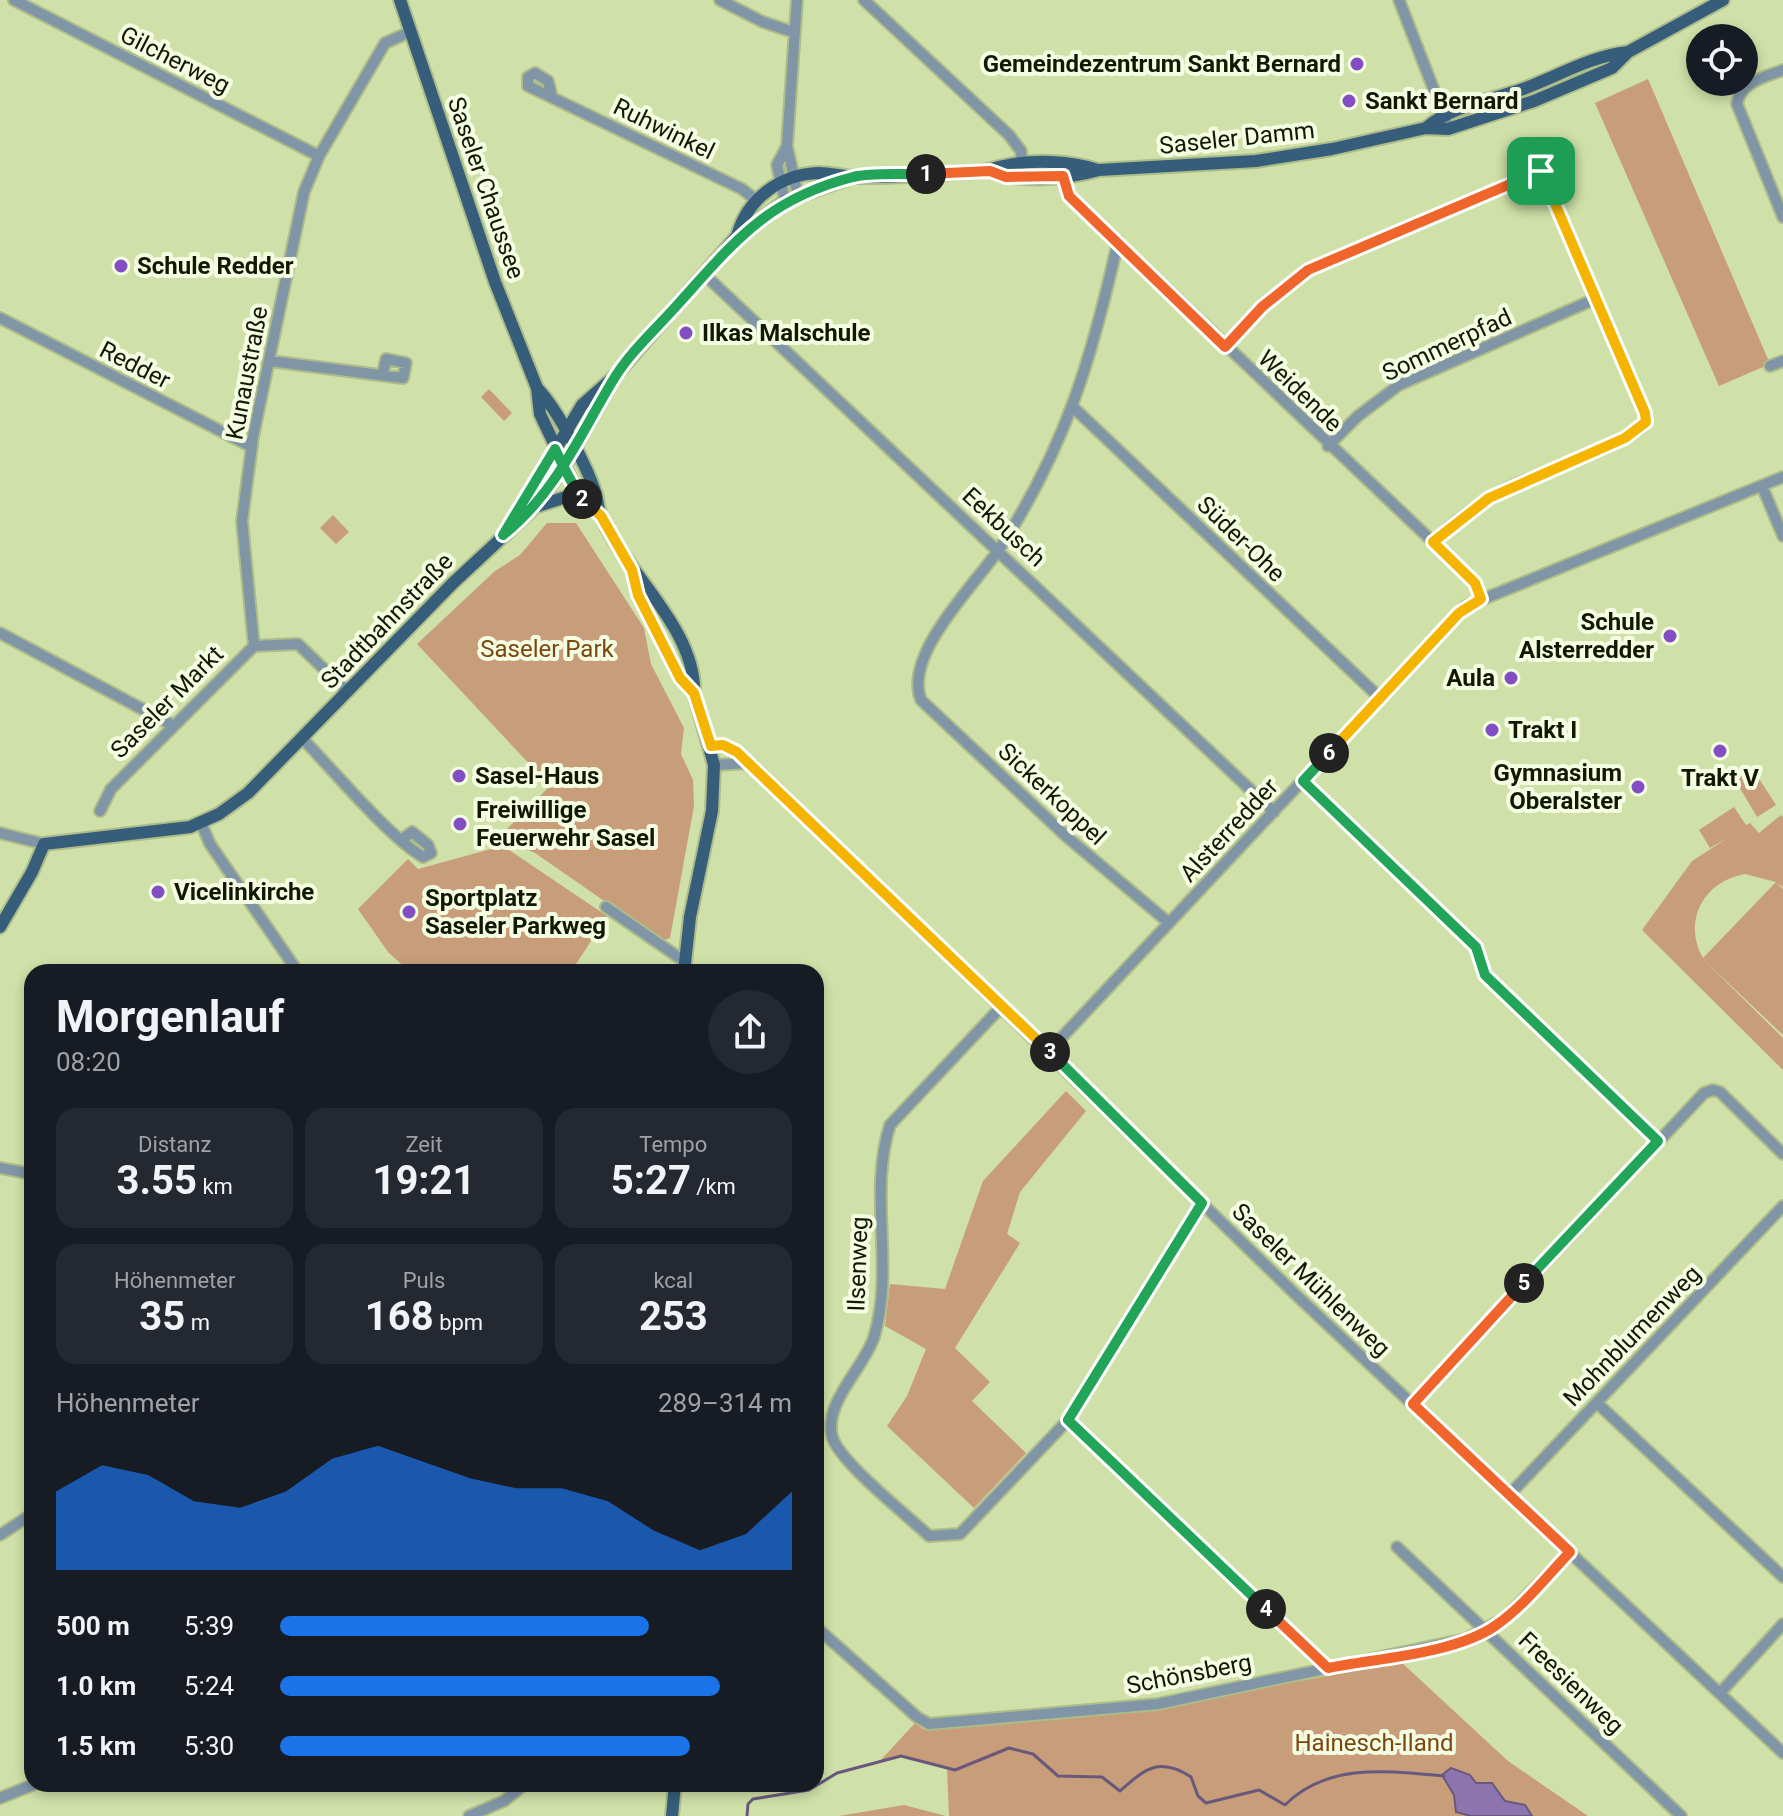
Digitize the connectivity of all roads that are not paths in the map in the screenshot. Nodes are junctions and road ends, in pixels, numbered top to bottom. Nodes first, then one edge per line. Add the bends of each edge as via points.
1 (14, 0) edge
2 (400, 0) edge
3 (720, 0) edge
4 (797, 0) edge
5 (864, 0) edge
6 (1399, 0) edge
7 (1723, 0) edge
8 (410, 32) junction
9 (793, 32) junction
10 (1628, 52) junction
11 (1783, 70) edge
12 (552, 97) dead end
13 (1444, 116) junction
14 (1426, 128) junction
15 (1448, 129) junction
16 (787, 146) junction
17 (319, 156) junction
18 (1022, 165) junction
19 (1099, 170) junction
20 (990, 171) junction
21 (1063, 176) junction
22 (853, 177) junction
23 (795, 178) junction
24 (779, 184) junction
25 (798, 196) junction
26 (756, 200) junction
27 (785, 201) junction
28 (1783, 217) edge
29 (737, 236) junction
30 (1118, 241) junction
31 (704, 274) junction
32 (1595, 299) junction
33 (0, 318) edge
34 (1225, 347) junction
35 (270, 361) junction
36 (1783, 361) edge
37 (1770, 366) dead end
38 (383, 374) dead end
39 (616, 375) junction
40 (537, 388) junction
41 (1074, 408) junction
42 (565, 431) junction
43 (1328, 446) junction
44 (252, 447) junction
45 (555, 449) junction
46 (574, 450) junction
47 (564, 467) junction
48 (1783, 477) edge
49 (1762, 486) junction
50 (583, 502) junction
51 (535, 507) junction
52 (601, 516) junction
53 (503, 535) junction
54 (1783, 536) edge
55 (1433, 542) junction
56 (999, 549) junction
57 (1481, 599) junction
58 (0, 633) edge
59 (254, 646) junction
60 (348, 692) junction
61 (1380, 698) junction
62 (174, 726) junction
63 (302, 738) junction
64 (711, 746) junction
65 (749, 763) junction
66 (714, 765) junction
67 (1303, 781) junction
68 (111, 789) dead end
69 (1274, 812) junction
70 (201, 823) junction
71 (0, 833) edge
72 (402, 839) dead end
73 (44, 844) junction
74 (606, 907) dead end
75 (1169, 923) junction
76 (0, 927) edge
77 (292, 964) edge
78 (681, 964) edge
79 (684, 964) edge
80 (1002, 1006) junction
81 (1049, 1051) junction
82 (1658, 1141) junction
83 (1783, 1154) edge
84 (0, 1168) edge
85 (24, 1172) edge
86 (1202, 1203) junction
87 (1783, 1206) edge
88 (1597, 1403) junction
89 (1413, 1404) junction
90 (1068, 1420) junction
91 (1510, 1494) junction
92 (24, 1519) edge
93 (0, 1535) edge
94 (1397, 1547) dead end
95 (1570, 1552) junction
96 (1783, 1577) edge
97 (1783, 1624) edge
98 (1488, 1630) junction
99 (824, 1634) edge
100 (1328, 1668) junction
101 (1720, 1693) junction
102 (1783, 1753) edge
103 (24, 1788) edge
104 (515, 1792) edge
105 (674, 1792) edge
106 (0, 1798) edge
107 (469, 1816) edge
108 (672, 1816) edge
109 (1681, 1816) edge

1 - 17 street, Gilcherweg
2 - 8 main road, Saseler Chaussee
3 - 9 street
4 - 9 street
5 - 18 street via 1009,135 1021,151
6 - 13 street
7 - 10 main road, Saseler Damm
8 - 17 street, Kunaustraße via 385,43
8 - 40 main road, Saseler Chaussee
9 - 16 street
10 - 13 main road, Saseler Damm via 1606,55
10 - 15 main road, Saseler Damm via 1612,68 1577,83
11 - 28 street via 1741,91 1738,109
12 - 26 street, Ruhwinkel
13 - 14 main road, Saseler Damm
13 - 15 street
14 - 15 main road, Saseler Damm
14 - 19 main road, Saseler Damm via 1256,161
16 - 23 street
16 - 24 street via 777,165
17 - 35 street, Kunaustraße via 304,192
18 - 19 main road, Saseler Damm via 1077,163
18 - 20 main road, Saseler Damm
19 - 21 main road, Saseler Damm
20 - 21 main road, Saseler Damm via 1006,177
20 - 22 main road, Saseler Damm
21 - 30 street, Weidende via 1069,196
22 - 23 main road, Saseler Damm via 820,173
22 - 25 main road, Saseler Damm
23 - 24 main road, Saseler Damm
23 - 25 street
24 - 26 main road, Stadtbahnstraße
24 - 27 street
25 - 27 main road, Saseler Damm
26 - 29 main road, Stadtbahnstraße
27 - 29 main road, Stadtbahnstraße
29 - 31 main road, Stadtbahnstraße
30 - 34 street, Weidende
30 - 41 street
31 - 39 main road, Stadtbahnstraße
31 - 56 street, Eekbusch
32 - 34 street via 1541,171 1308,270 1262,307
32 - 43 street, Sommerpfad via 1399,385
32 - 55 street via 1646,419 1635,434 1489,498
33 - 44 street, Redder
34 - 43 street, Weidende
35 - 38 street
35 - 44 street, Kunaustraße
36 - 37 street
39 - 42 main road, Stadtbahnstraße via 582,405
39 - 46 main road, Stadtbahnstraße
40 - 42 main road, Saseler Chaussee via 555,406
40 - 45 main road, Saseler Chaussee via 540,414
41 - 56 street
41 - 61 street, Süder-Ohe
42 - 45 main road, Stadtbahnstraße
42 - 46 main road, Saseler Chaussee
43 - 55 street, Weidende
44 - 59 street, Kunaustraße via 242,521
45 - 47 main road, Saseler Chaussee
45 - 53 main road, Stadtbahnstraße
46 - 47 main road, Stadtbahnstraße
46 - 52 main road, Saseler Chaussee
47 - 50 main road, Saseler Chaussee
47 - 51 main road, Stadtbahnstraße
48 - 49 street, Alsterredder
49 - 54 street
49 - 57 street, Alsterredder
50 - 51 main road via 561,497
50 - 52 main road, Saseler Chaussee
51 - 53 main road, Stadtbahnstraße
52 - 64 main road, Saseler Chaussee via 632,570 638,595 680,678 694,693
53 - 60 main road, Stadtbahnstraße
55 - 57 street, Weidende via 1475,583
56 - 69 street, Eekbusch
56 - 75 street, Sickerkoppel via 947,617 924,658 916,686 921,700
57 - 61 street, Alsterredder via 1459,613
58 - 62 street
59 - 60 street via 298,644
59 - 62 street, Saseler Markt
60 - 63 main road, Stadtbahnstraße
61 - 67 street, Alsterredder
62 - 68 street, Saseler Markt
63 - 70 main road via 248,793
63 - 72 street
64 - 65 street, Saseler Mühlenweg via 728,747
64 - 66 main road, Saseler Chaussee
65 - 66 street
65 - 80 street, Saseler Mühlenweg
66 - 79 main road, Saseler Chaussee via 712,811
67 - 69 street, Alsterredder
67 - 82 street via 1476,947 1485,975
69 - 75 street, Alsterredder
70 - 73 main road
70 - 77 street
71 - 73 street
73 - 76 main road
74 - 78 street
75 - 81 street, Alsterredder
80 - 81 street, Saseler Mühlenweg
80 - 90 street, Ilsenweg via 890,1125 881,1151 881,1289 874,1337 835,1408 832,1436 844,1457 929,1536 960,1534
81 - 86 street, Saseler Mühlenweg
82 - 83 street via 1713,1090
82 - 89 street
84 - 85 street
86 - 89 street, Saseler Mühlenweg
86 - 90 street
87 - 88 street, Mohnblumenweg
88 - 91 street, Mohnblumenweg
88 - 96 street
89 - 91 street, Saseler Mühlenweg
90 - 100 street
91 - 95 street, Saseler Mühlenweg
92 - 93 street
94 - 98 street, Freesienweg
95 - 98 street, Schönsberg
95 - 101 street, Saseler Mühlenweg
97 - 101 street
98 - 100 street, Schönsberg via 1454,1643
98 - 109 street, Freesienweg
99 - 100 street, Schönsberg via 929,1724 1158,1704
101 - 102 street, Saseler Mühlenweg
103 - 106 street
104 - 107 street
105 - 108 main road

